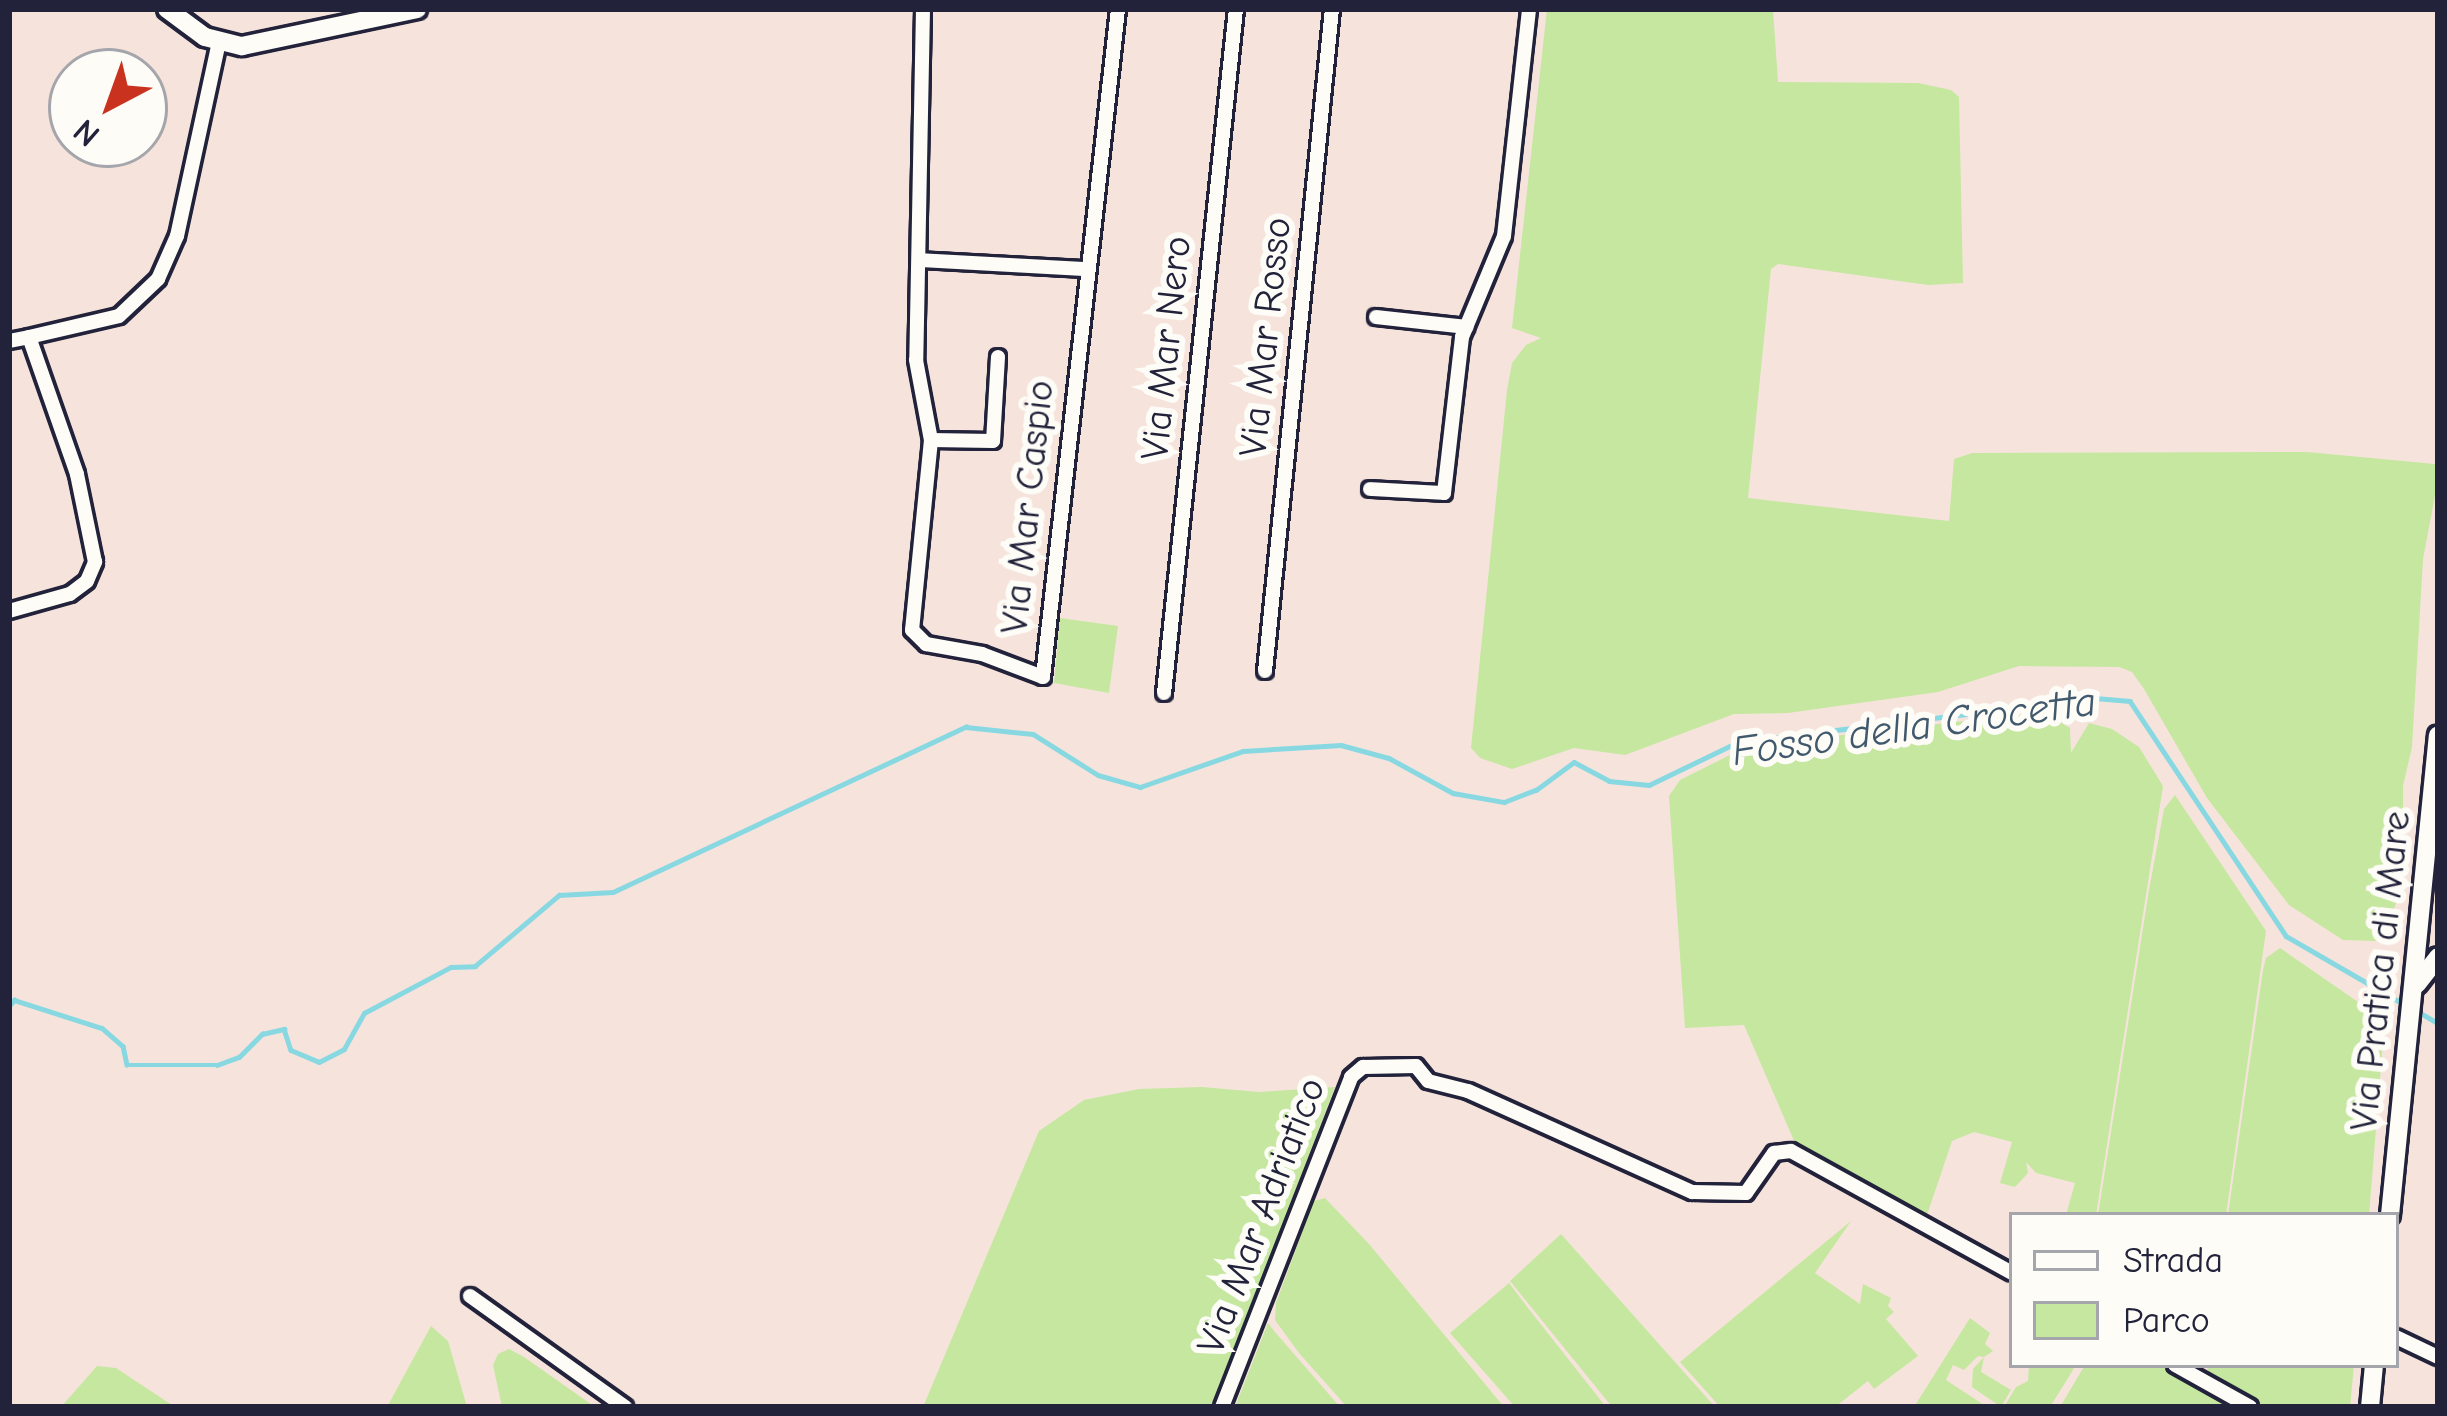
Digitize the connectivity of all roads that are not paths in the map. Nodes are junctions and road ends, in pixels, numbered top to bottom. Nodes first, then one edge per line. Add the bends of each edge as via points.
1 (167, 9) edge
2 (417, 9) edge
3 (923, 9) edge
4 (1118, 9) edge
5 (1236, 9) edge
6 (1333, 9) edge
7 (1529, 9) edge
8 (220, 42) junction
9 (919, 260) junction
10 (1086, 269) junction
11 (1376, 317) dead end
12 (1466, 327) junction
13 (28, 338) junction
14 (9, 341) edge
15 (998, 357) dead end
16 (931, 440) junction
17 (1370, 489) dead end
18 (9, 611) edge
19 (1265, 671) dead end
20 (1164, 693) dead end
21 (2438, 735) edge
22 (2424, 880) junction
23 (2438, 915) edge
24 (2438, 957) edge
25 (2413, 994) junction
26 (2390, 1212) edge
27 (2009, 1272) edge
28 (470, 1295) dead end
29 (2399, 1338) edge
30 (2438, 1357) edge
31 (2180, 1368) edge
32 (2374, 1368) edge
33 (625, 1407) edge
34 (1222, 1407) edge
35 (2250, 1407) edge
36 (2370, 1407) edge

1 - 8 street
2 - 8 street via 254,44
3 - 9 street
4 - 10 street, Via Mar Caspio
5 - 20 street, Via Mar Nero
6 - 19 street, Via Mar Rosso
7 - 12 street via 1504,236
8 - 13 street via 177,236 158,279 119,316
9 - 10 street
9 - 16 street via 916,360
10 - 16 street, Via Mar Caspio via 1043,677 982,653 926,644 913,632
11 - 12 street
12 - 17 street via 1444,493
13 - 14 street
13 - 18 street via 83,494 95,562 70,594
15 - 16 street, Via Mar Caspio via 993,442
21 - 22 street, Via Pratica di Mare
22 - 23 street
22 - 25 street, Via Pratica di Mare
24 - 25 street
25 - 26 street, Via Pratica di Mare
27 - 34 street, Via Mar Adriatico via 1791,1150 1771,1156 1750,1191 1700,1193 1428,1081 1416,1066 1363,1067 1351,1077
28 - 33 street
29 - 30 street
31 - 35 street
32 - 36 street

